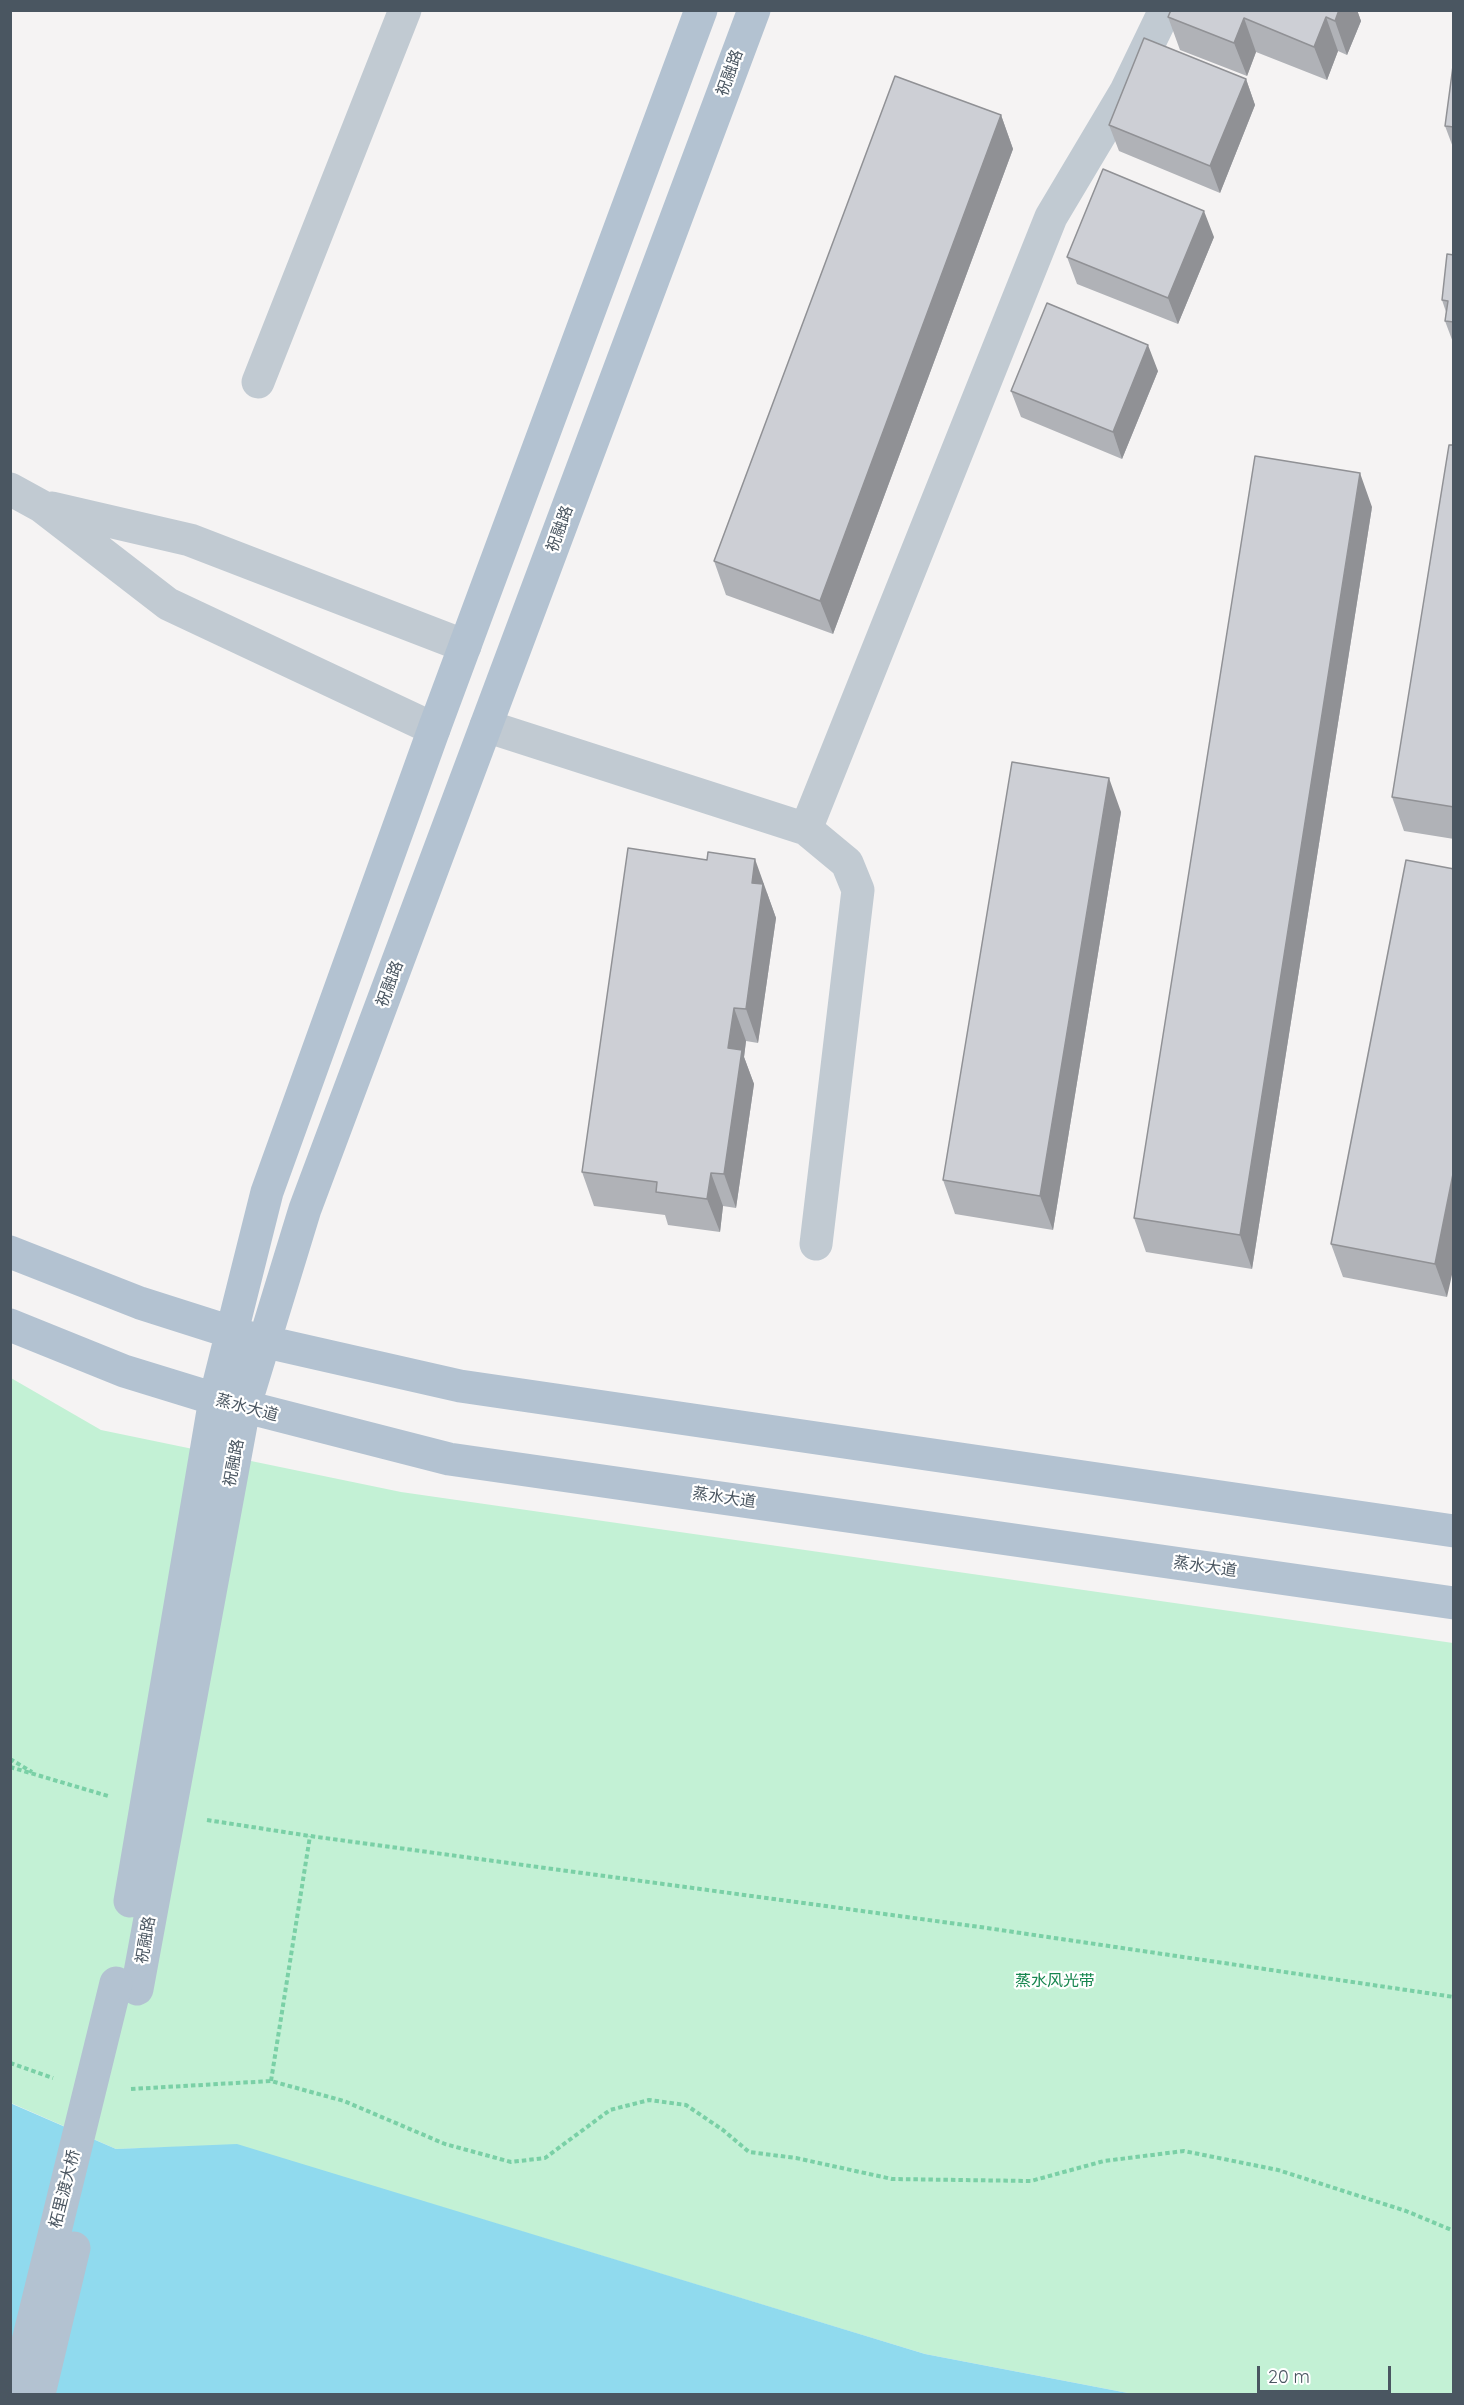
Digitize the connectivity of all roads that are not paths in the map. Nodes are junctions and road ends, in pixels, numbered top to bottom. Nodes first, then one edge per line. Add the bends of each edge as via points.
1 (405, 10) edge
2 (701, 10) edge
3 (754, 10) edge
4 (1165, 10) edge
5 (258, 382) dead end
6 (10, 489) edge
7 (41, 506) junction
8 (465, 646) junction
9 (486, 726) junction
10 (434, 729) junction
11 (806, 830) junction
12 (816, 1244) dead end
13 (10, 1252) edge
14 (10, 1325) edge
15 (232, 1332) junction
16 (265, 1341) junction
17 (230, 1404) junction
18 (1454, 1531) edge
19 (1454, 1603) edge
20 (126, 1986) junction
21 (15, 2394) edge
22 (39, 2394) edge

1 - 5 street
2 - 8 main road, 祝融路
3 - 9 main road, 祝融路
4 - 11 street via 1126,91 1051,217
6 - 7 street
7 - 8 street via 190,540
7 - 10 street via 168,604
8 - 10 main road, 祝融路
9 - 11 street
9 - 16 main road, 祝融路 via 305,1209
10 - 15 main road, 祝融路 via 267,1192
11 - 12 street via 847,863 858,890
13 - 15 main road via 140,1303
14 - 17 main road, 蒸水大道 via 124,1371
15 - 16 main road
15 - 17 main road, 祝融路
16 - 17 main road, 祝融路
16 - 18 main road via 460,1386
17 - 19 main road, 蒸水大道 via 449,1459
17 - 20 main road, 祝融路
20 - 21 main road, 柘里渡大桥, bridge
20 - 22 main road, 柘里渡大桥, bridge

